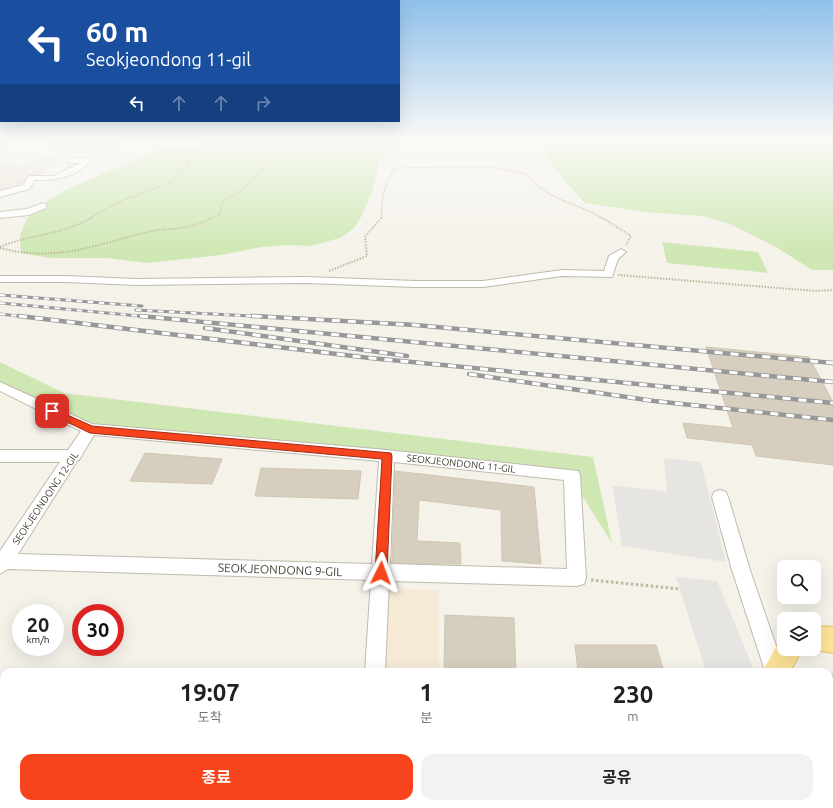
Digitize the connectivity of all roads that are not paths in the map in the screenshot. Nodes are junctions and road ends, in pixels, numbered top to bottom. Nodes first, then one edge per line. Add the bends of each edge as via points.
1 (56, 178) edge
2 (0, 194) edge
3 (43, 206) dead end
4 (0, 215) edge
5 (621, 252) road end
6 (0, 279) edge
7 (0, 386) edge
8 (90, 429) junction
9 (0, 456) edge
10 (74, 456) junction
11 (387, 456) junction
12 (720, 497) dead end
13 (1, 563) edge
14 (381, 573) junction
15 (577, 578) joint
16 (821, 639) edge
17 (833, 640) edge
18 (784, 656) edge
19 (375, 668) edge
20 (774, 668) edge
21 (777, 668) edge

1 - 2 street via 32,178 26,187
3 - 4 street via 28,212
5 - 6 street via 613,258 608,275 562,273 483,284 306,280 136,282
7 - 8 street, SEOKJEONDONG 11-GIL
8 - 10 street, SEOKJEONDONG 12-GIL
8 - 11 street, SEOKJEONDONG 11-GIL
9 - 10 street
10 - 13 street, SEOKJEONDONG 12-GIL
11 - 14 street
11 - 15 street, SEOKJEONDONG 11-GIL via 572,475
12 - 20 street
13 - 14 street, SEOKJEONDONG 9-GIL
14 - 15 street, SEOKJEONDONG 9-GIL
14 - 19 street
16 - 17 main road
18 - 21 main road

